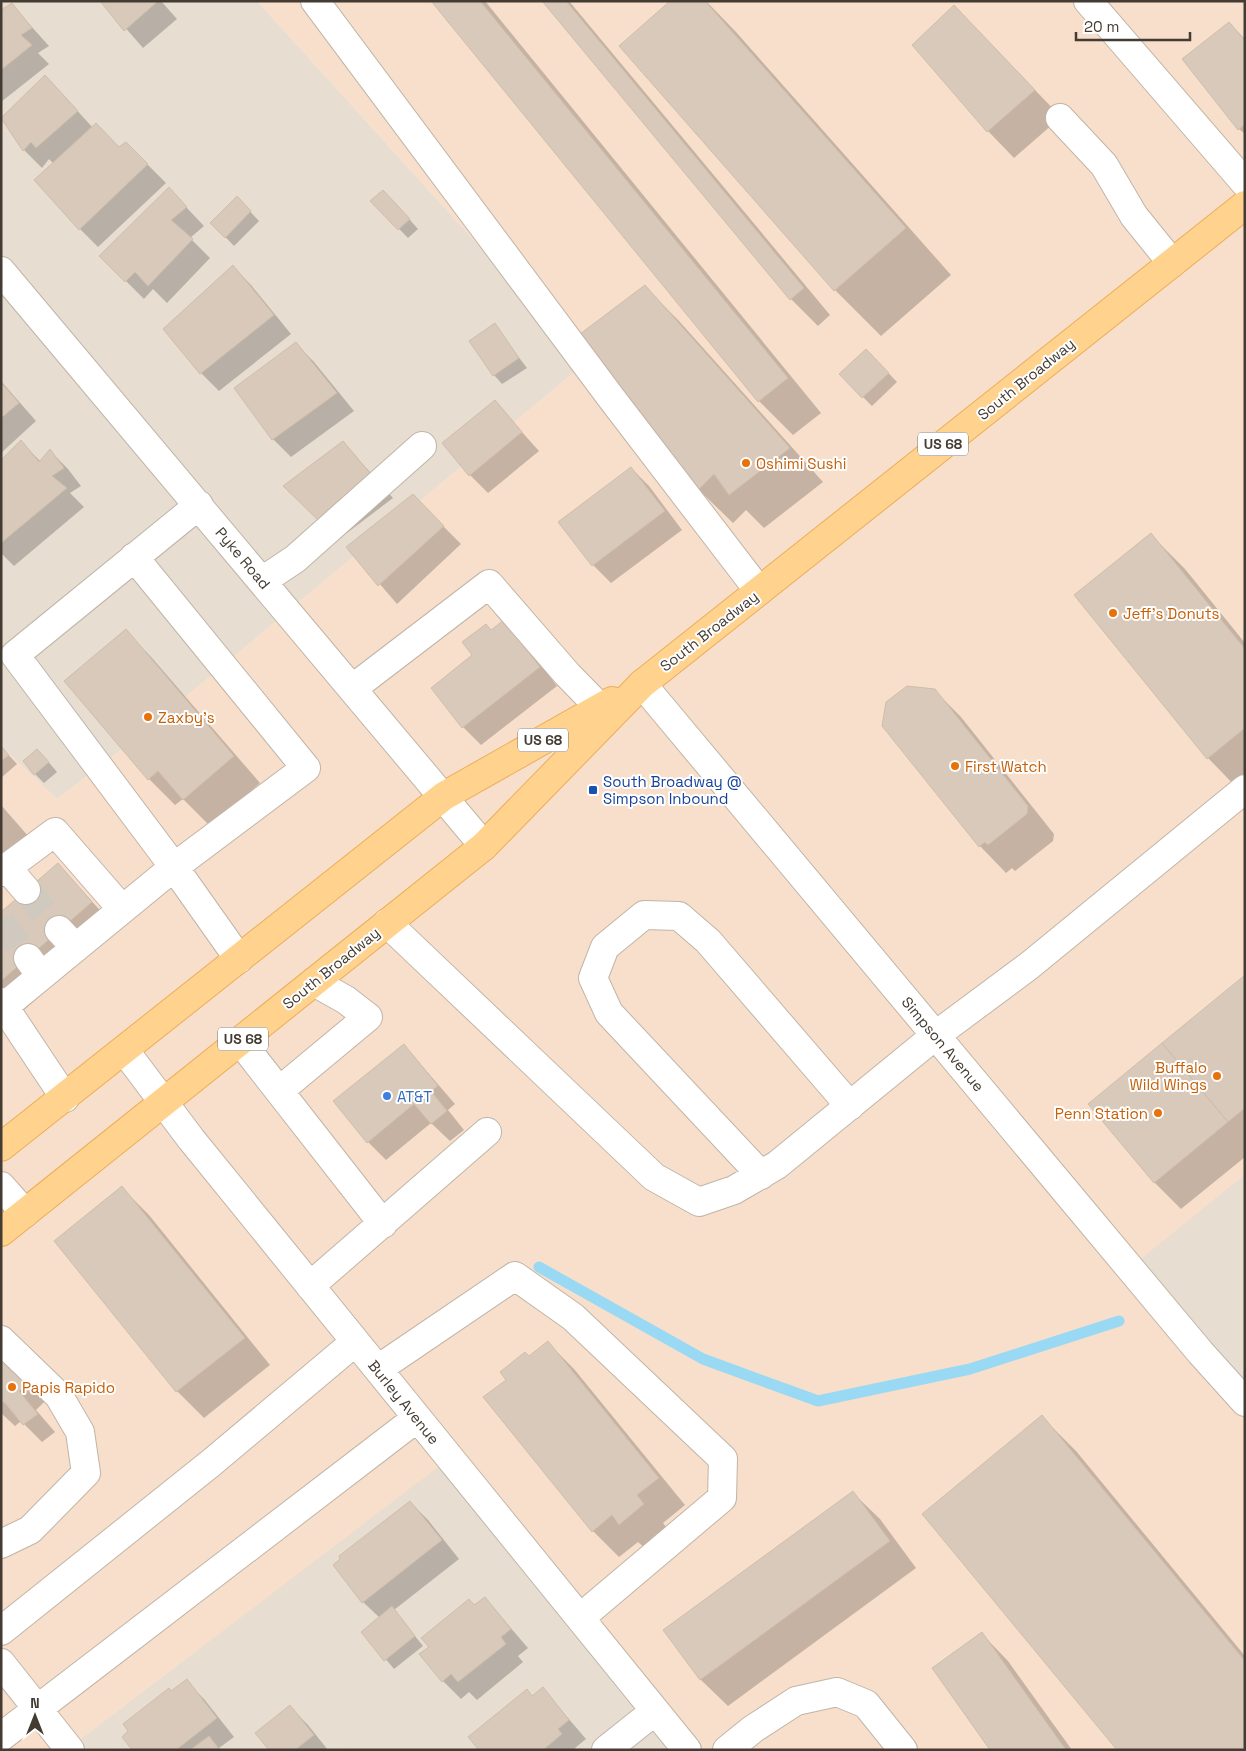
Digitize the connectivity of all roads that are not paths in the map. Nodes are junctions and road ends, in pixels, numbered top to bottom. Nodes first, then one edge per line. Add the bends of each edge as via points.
1 (315, 1) edge
2 (1088, 1) edge
3 (1060, 118) dead end
4 (1245, 183) edge
5 (1245, 205) edge
6 (1172, 263) junction
7 (1, 271) edge
8 (422, 446) dead end
9 (198, 505) junction
10 (134, 557) junction
11 (262, 581) junction
12 (759, 591) junction
13 (642, 684) junction
14 (353, 688) junction
15 (605, 712) junction
16 (1245, 789) edge
17 (444, 796) junction
18 (484, 846) junction
19 (174, 867) junction
20 (4, 870) edge
21 (26, 890) tunnel mouth
22 (122, 910) junction
23 (387, 923) junction
24 (239, 959) junction
25 (314, 982) junction
26 (2, 1006) edge
27 (936, 1035) junction
28 (240, 1041) junction
29 (125, 1051) junction
30 (279, 1091) junction
31 (65, 1098) junction
32 (162, 1103) junction
33 (850, 1106) junction
34 (487, 1132) dead end
35 (1, 1147) edge
36 (761, 1175) junction
37 (1, 1186) edge
38 (25, 1213) junction
39 (383, 1224) junction
40 (1, 1232) edge
41 (310, 1286) junction
42 (1, 1340) edge
43 (355, 1342) junction
44 (378, 1369) junction
45 (1245, 1402) edge
46 (418, 1418) junction
47 (1, 1544) edge
48 (580, 1618) junction
49 (1, 1631) edge
50 (1, 1664) edge
51 (37, 1709) junction
52 (656, 1712) junction
53 (1, 1737) edge
54 (70, 1750) edge
55 (606, 1750) edge
56 (687, 1750) edge
57 (727, 1750) edge
58 (903, 1750) edge

1 - 12 street via 612,400
2 - 4 street
3 - 6 street via 1104,165 1134,216
5 - 6 main road, South Broadway / US 68
6 - 12 main road, South Broadway / US 68
7 - 9 street, Pyke Road
8 - 11 street via 295,559
9 - 10 street
9 - 11 street, Pyke Road
10 - 19 street via 15,655
10 - 19 street via 306,768
11 - 14 street, Pyke Road
12 - 13 main road, South Broadway / US 68
13 - 15 main road, South Broadway / US 68
13 - 27 street, Simpson Avenue
14 - 15 street via 489,584 567,674
14 - 17 street, Pyke Road
15 - 17 main road, South Broadway / US 68
15 - 18 main road, South Broadway / US 68
16 - 27 street via 1030,965
17 - 18 street, Pyke Road
17 - 24 main road, South Broadway / US 68
18 - 23 main road, South Broadway / US 68
19 - 22 street
19 - 24 street
20 - 21 street
20 - 22 street via 55,832
22 - 26 street via 67,939 34,967
23 - 25 main road, South Broadway / US 68
23 - 36 street via 654,1177 699,1202 734,1190
24 - 29 main road, South Broadway / US 68
25 - 28 main road, South Broadway / US 68
25 - 30 street via 368,1017
26 - 31 street
27 - 33 street
27 - 45 street, Simpson Avenue
28 - 30 street
28 - 32 main road, South Broadway / US 68
29 - 31 main road, South Broadway / US 68
29 - 32 street, Burley Avenue
30 - 39 street
31 - 35 main road, South Broadway / US 68
32 - 38 main road, South Broadway / US 68
32 - 41 street, Burley Avenue
33 - 36 street
33 - 36 street via 708,941 678,916 644,914 605,947 593,978 609,1013
34 - 39 street
37 - 38 street
38 - 40 main road, South Broadway / US 68
39 - 41 street
41 - 43 street, Burley Avenue
42 - 47 street via 59,1396 80,1432 86,1473 30,1530
43 - 44 street, Burley Avenue
43 - 49 street
44 - 46 street, Burley Avenue
44 - 48 street via 515,1276 573,1317 723,1459 722,1498
46 - 48 street, Burley Avenue
46 - 51 street
48 - 52 street, Burley Avenue
50 - 51 street
51 - 53 street
51 - 54 street
52 - 55 street
52 - 56 street, Burley Avenue
57 - 58 street via 796,1701 837,1692 866,1704

